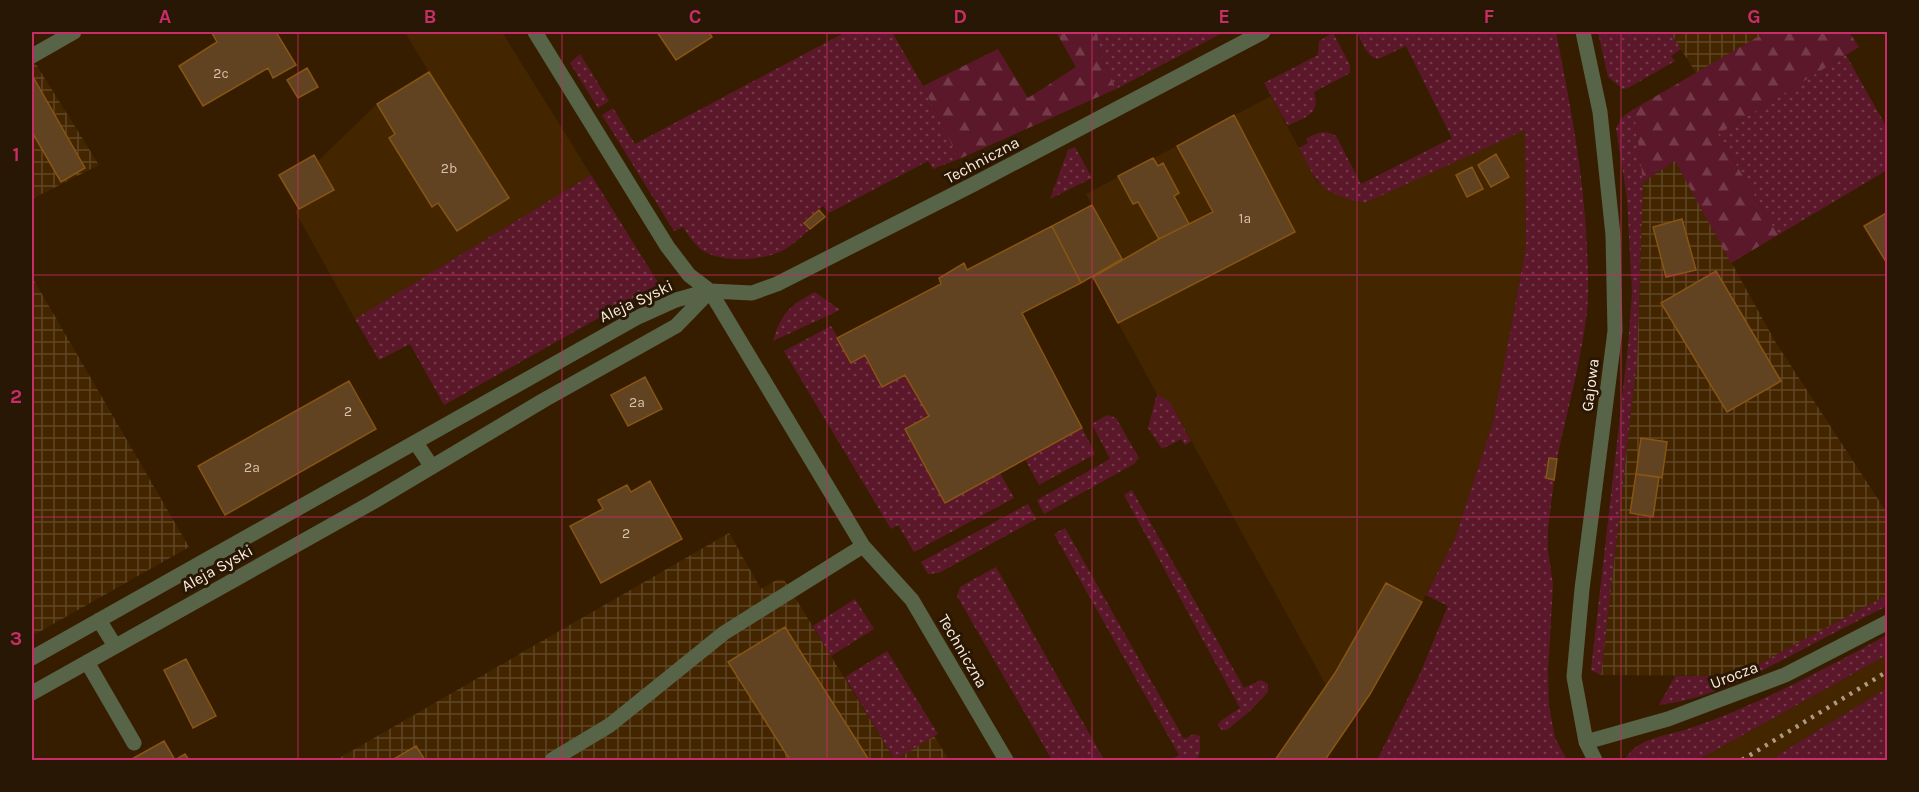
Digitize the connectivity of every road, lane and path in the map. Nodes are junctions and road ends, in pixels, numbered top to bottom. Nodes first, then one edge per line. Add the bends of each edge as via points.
1 (74, 32) edge
2 (535, 32) edge
3 (1263, 32) edge
4 (1582, 32) edge
5 (32, 56) edge
6 (710, 291) junction
7 (531, 377) junction
8 (544, 400) junction
9 (416, 443) junction
10 (432, 467) junction
11 (863, 546) junction
12 (99, 620) junction
13 (1887, 621) edge
14 (115, 646) junction
15 (32, 658) edge
16 (87, 662) junction
17 (32, 693) edge
18 (1586, 742) junction
19 (134, 743) dead end
20 (552, 760) edge
21 (1006, 760) edge
22 (1595, 760) edge

1 - 5 street
2 - 6 street, Techniczna via 668,246 689,275
3 - 6 street, Techniczna via 796,275 752,293
4 - 18 street, Gajowa via 1600,112 1613,235 1615,331 1574,677
6 - 7 street, Aleja Syski via 676,300 636,318
6 - 8 street, Aleja Syski via 676,326
6 - 11 street, Techniczna
7 - 8 street
7 - 9 street, Aleja Syski
8 - 10 street, Aleja Syski
9 - 10 street
9 - 12 street, Aleja Syski
10 - 14 street, Aleja Syski
11 - 20 street via 724,633 610,725
11 - 21 street, Techniczna via 912,600
12 - 14 street
12 - 15 street, Aleja Syski
13 - 18 street, Urocza via 1785,675 1668,719
14 - 16 street, Aleja Syski
16 - 17 street, Aleja Syski
16 - 19 street
18 - 22 street, Gajowa

